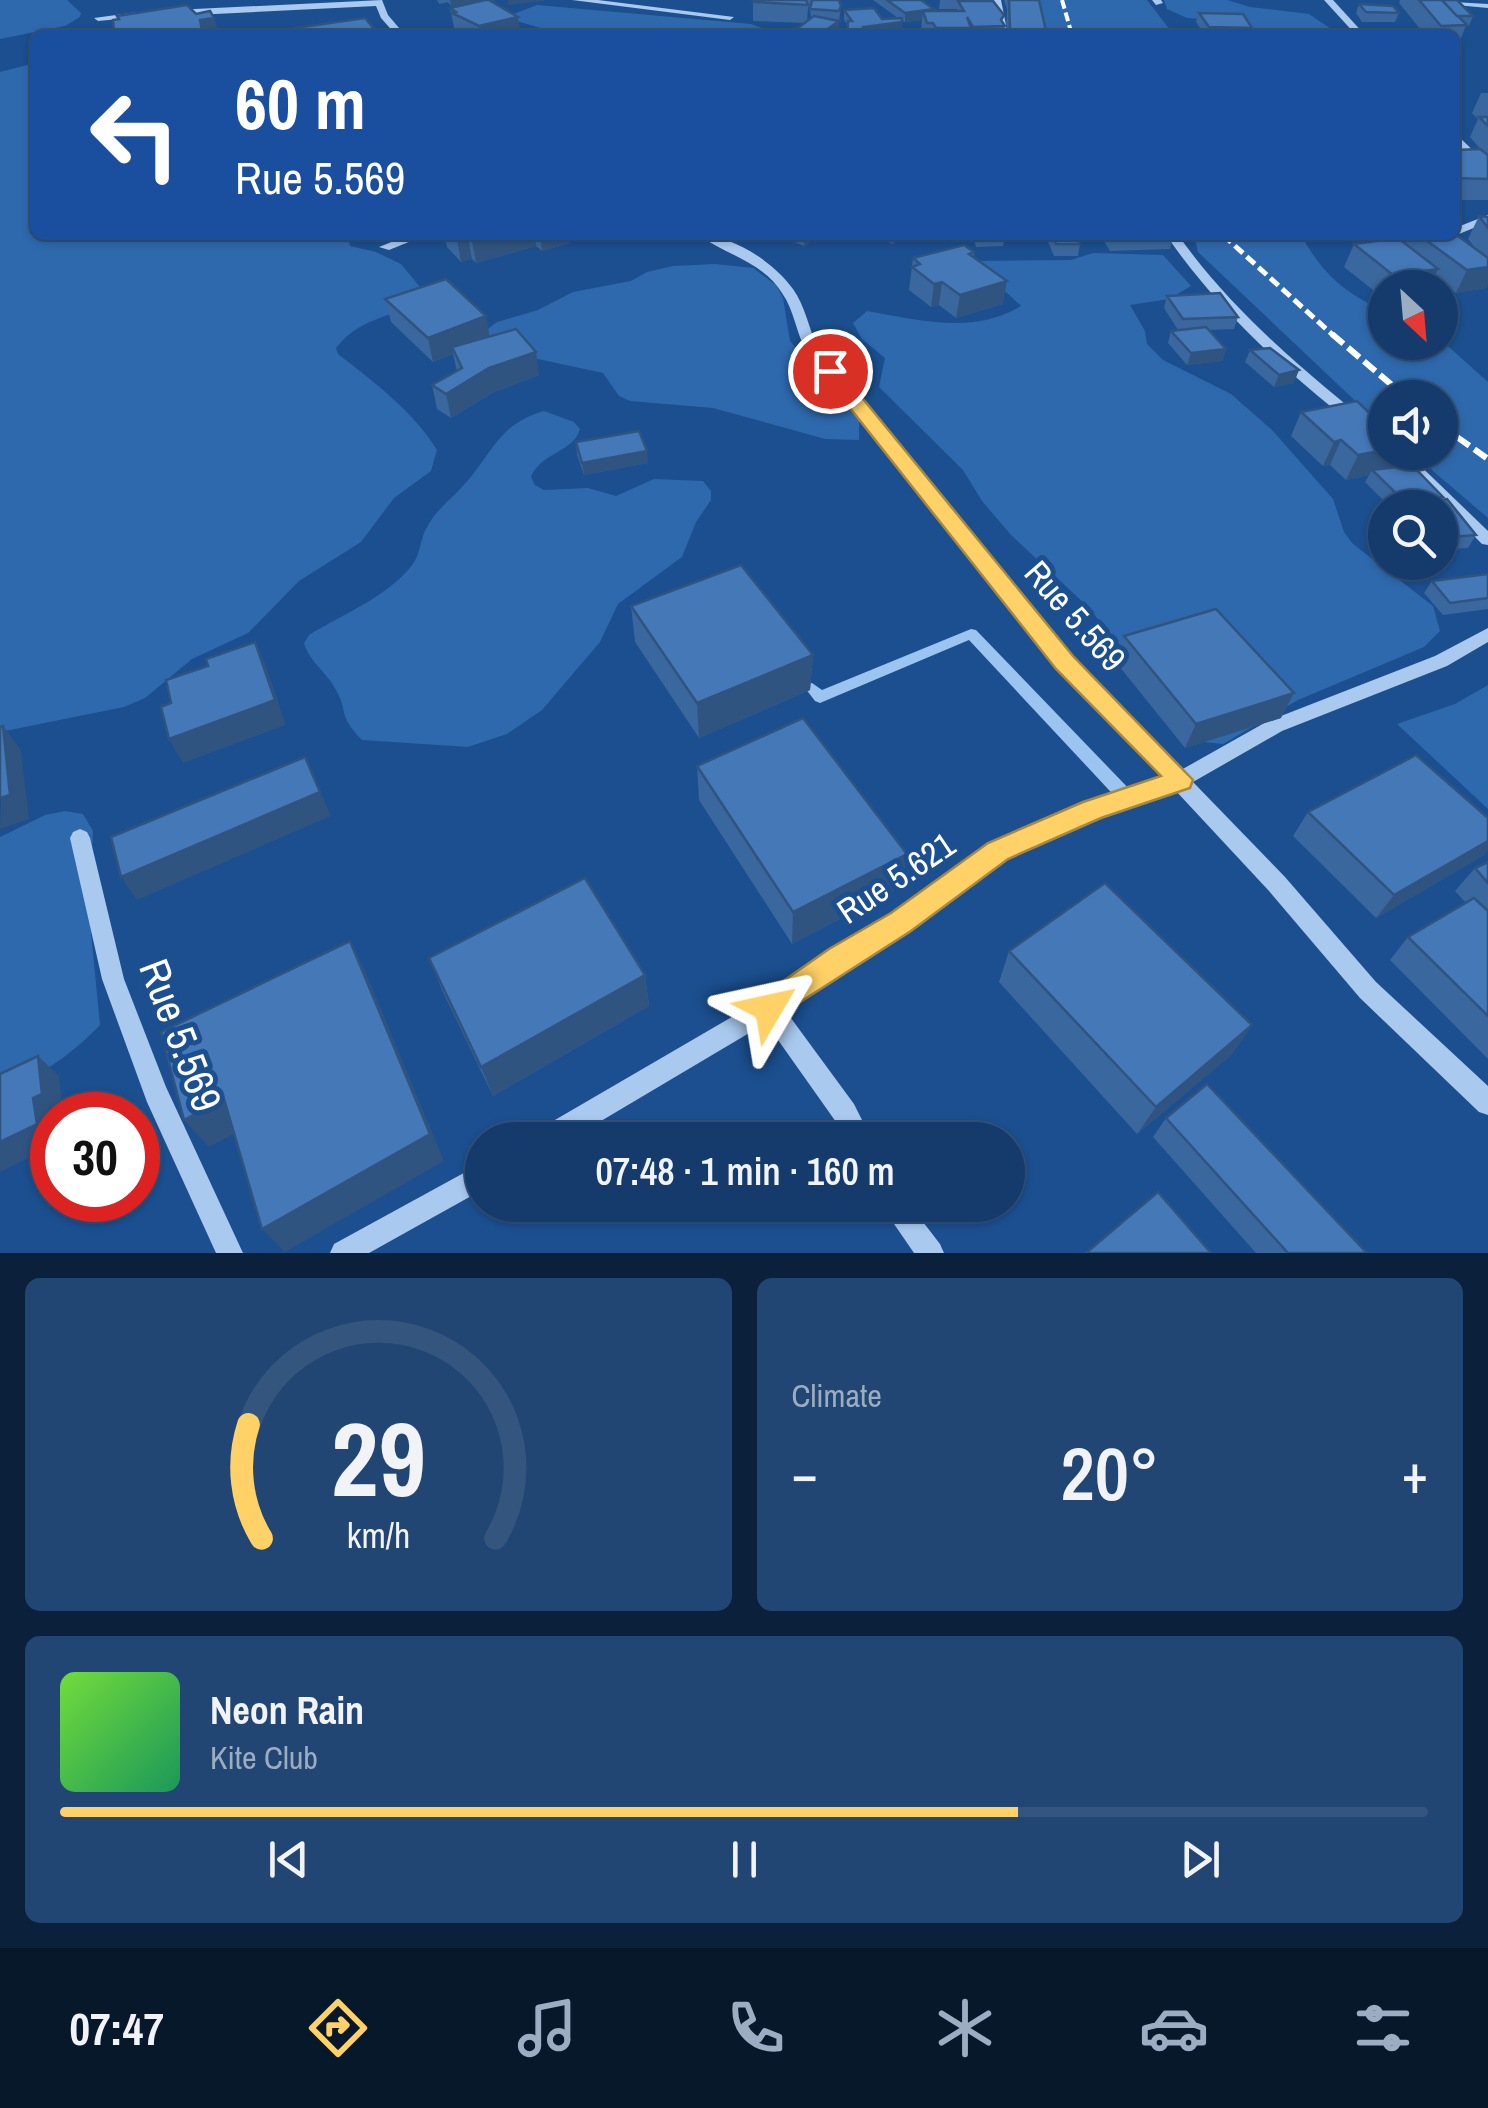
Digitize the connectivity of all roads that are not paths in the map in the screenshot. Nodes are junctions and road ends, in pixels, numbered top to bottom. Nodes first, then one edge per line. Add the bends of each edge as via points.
1 (576, 0) edge
2 (996, 0) edge
3 (1328, 0) edge
4 (1423, 0) edge
5 (378, 2) edge
6 (1488, 6) edge
7 (160, 14) edge
8 (143, 15) edge
9 (98, 18) dead end
10 (730, 18) dead end
11 (397, 30) edge
12 (1003, 30) edge
13 (1357, 30) edge
14 (1460, 141) edge
15 (1488, 171) edge
16 (1488, 218) edge
17 (1460, 236) edge
18 (405, 240) edge
19 (715, 240) edge
20 (1175, 240) edge
21 (385, 247) dead end
22 (1368, 429) edge
23 (1416, 470) edge
24 (1488, 540) edge
25 (1488, 634) edge
26 (1180, 780) junction
27 (80, 838) dead end
28 (769, 1008) junction
29 (1488, 1104) edge
30 (576, 1122) edge
31 (849, 1122) edge
32 (465, 1185) edge
33 (907, 1222) edge
34 (230, 1253) edge
35 (343, 1253) edge
36 (931, 1253) edge

1 - 10 street
2 - 12 street
3 - 13 street
4 - 6 street
5 - 7 street
5 - 11 street
8 - 9 street
14 - 15 street
16 - 17 street
18 - 21 street
19 - 26 street, Rue 5.569 via 778,278 811,348 939,510 1065,662
20 - 22 street via 1252,334
23 - 24 street
25 - 26 street, Rue 5.621 via 1442,661 1275,726
26 - 28 street, Rue 5.621 via 998,851
26 - 29 street, Rue 5.569 via 1368,990
27 - 34 street, Rue 5.569 via 119,995
28 - 30 street
28 - 31 street
32 - 35 street
33 - 36 street

